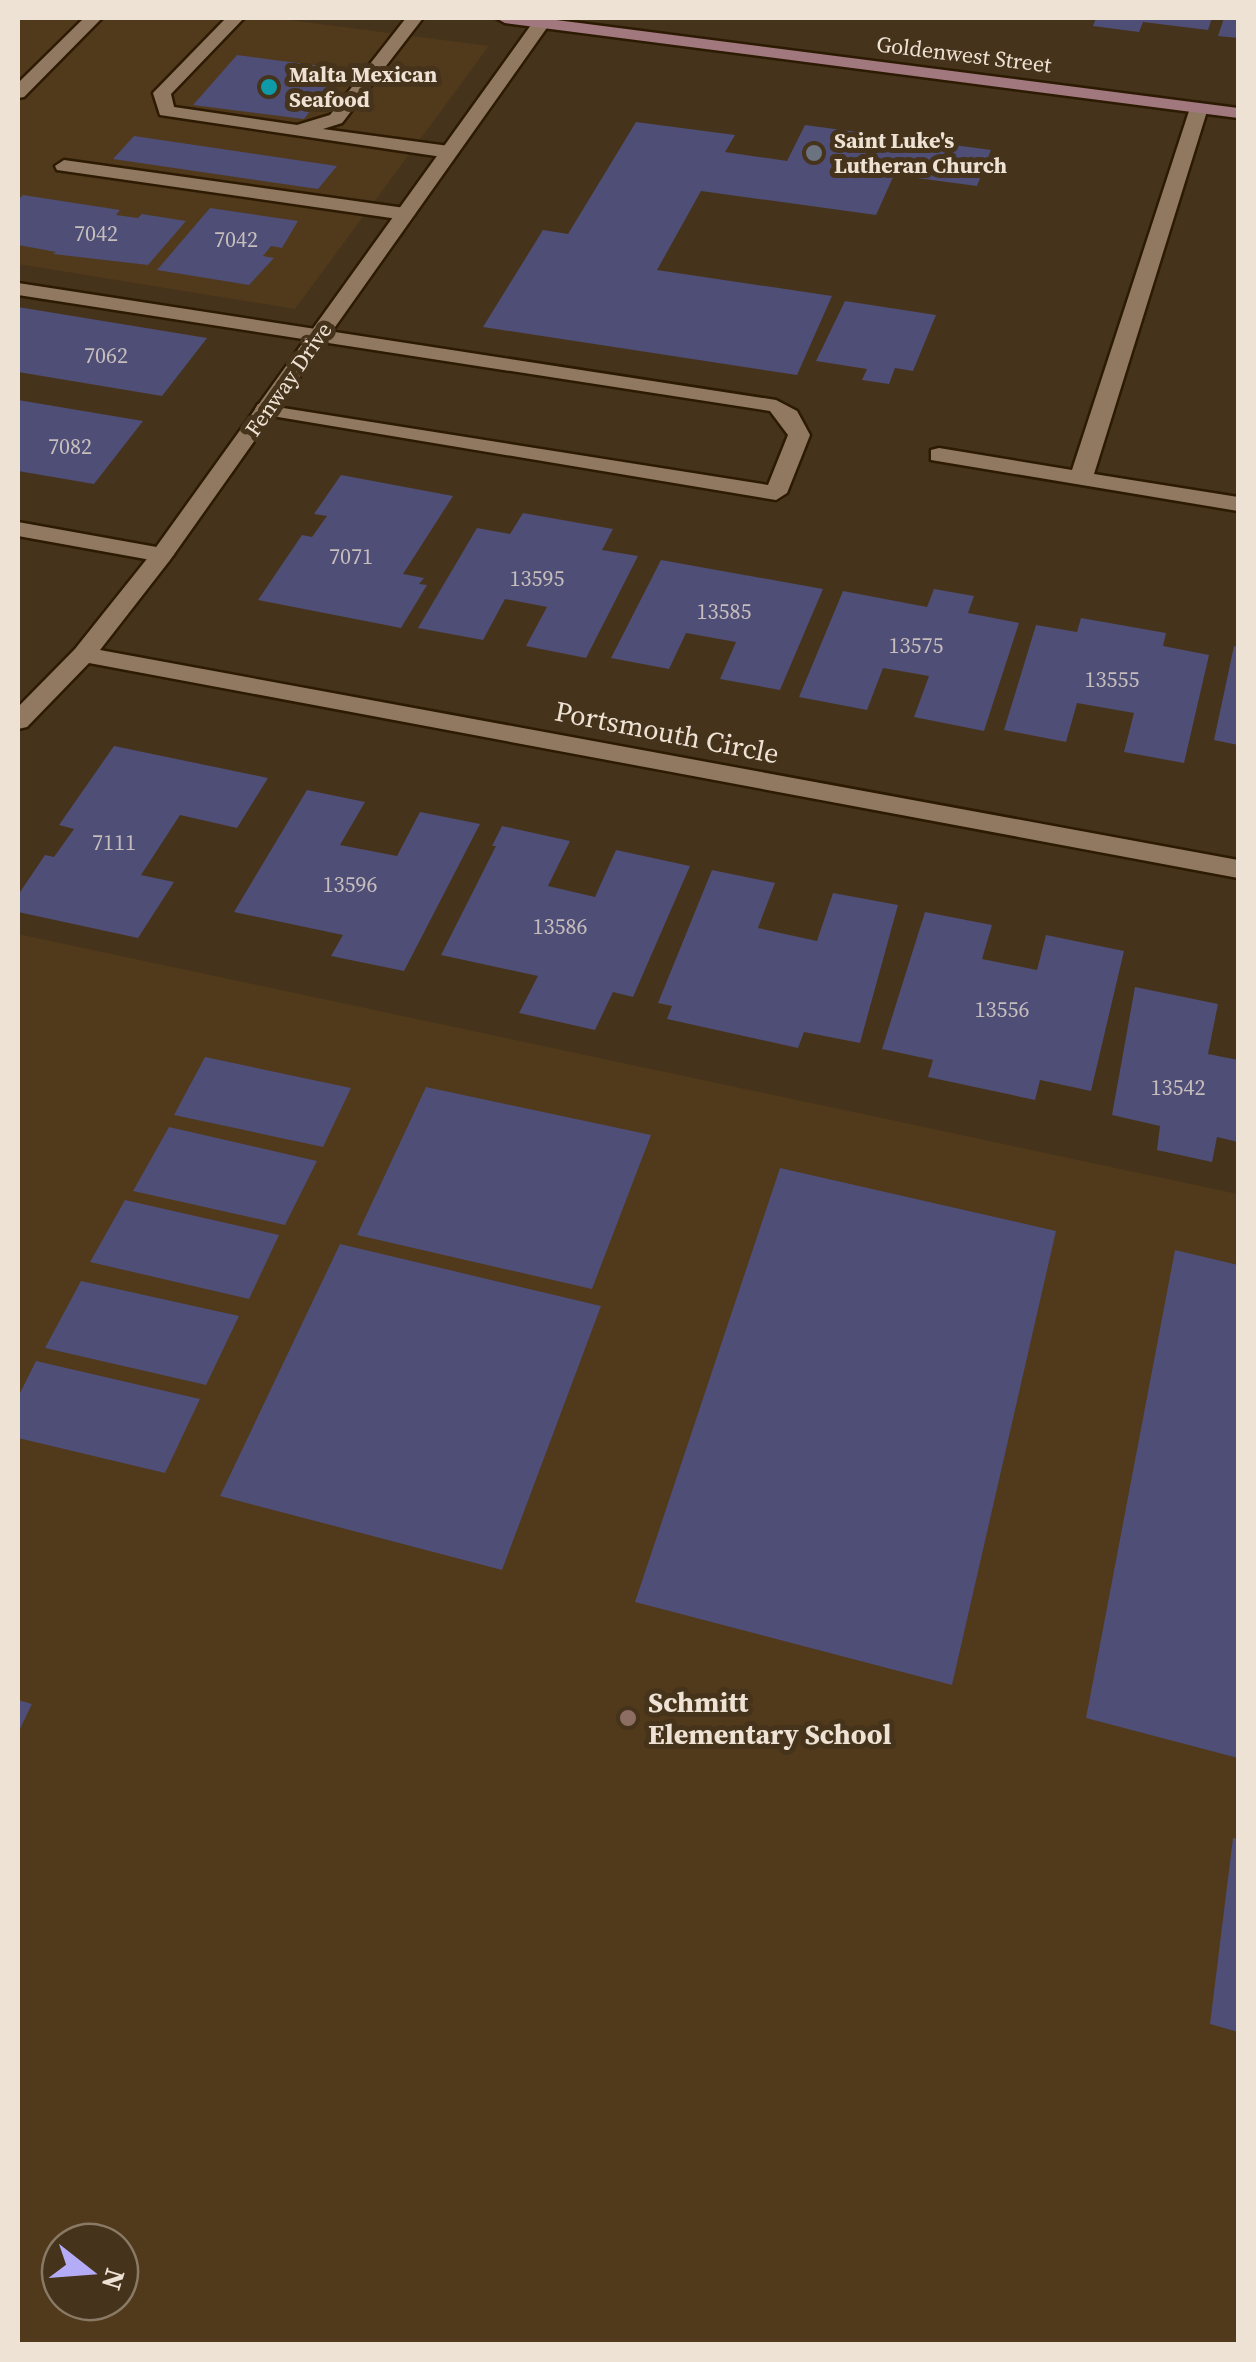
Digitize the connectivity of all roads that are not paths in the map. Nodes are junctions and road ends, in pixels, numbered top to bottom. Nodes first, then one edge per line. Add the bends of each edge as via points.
1 (92, 18) edge
2 (236, 18) edge
3 (414, 18) edge
4 (505, 18) edge
5 (542, 22) junction
6 (18, 93) edge
7 (1200, 108) junction
8 (1238, 113) edge
9 (298, 132) junction
10 (449, 152) junction
11 (64, 166) dead end
12 (405, 214) junction
13 (18, 288) edge
14 (319, 334) junction
15 (266, 409) junction
16 (940, 456) dead end
17 (1082, 478) junction
18 (1238, 504) edge
19 (18, 529) edge
20 (162, 555) junction
21 (84, 654) junction
22 (18, 721) edge
23 (1238, 869) edge

1 - 6 street
2 - 9 street via 162,92 166,111
3 - 9 street via 336,119
4 - 5 main road, Goldenwest Street
5 - 7 main road, Goldenwest Street
5 - 10 street, Fenway Drive
7 - 8 main road, Goldenwest Street
7 - 17 street
9 - 10 street
10 - 12 street, Fenway Drive
11 - 12 street
12 - 14 street, Fenway Drive
13 - 14 street
14 - 15 street, Fenway Drive
14 - 15 street via 776,406 790,416 799,436 776,494
15 - 20 street, Fenway Drive
16 - 17 street
17 - 18 street
19 - 20 street
20 - 21 street, Fenway Drive
21 - 22 street, Fenway Drive
21 - 23 street, Portsmouth Circle

